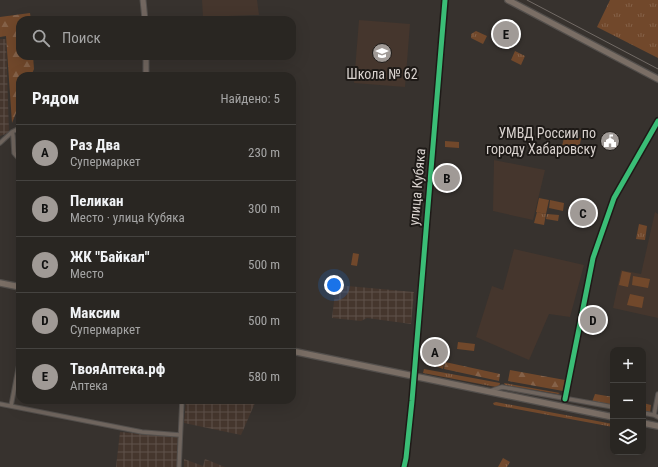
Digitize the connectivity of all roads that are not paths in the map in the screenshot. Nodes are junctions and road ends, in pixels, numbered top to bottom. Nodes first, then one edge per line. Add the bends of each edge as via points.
1 (143, 0) edge
2 (445, 0) edge
3 (508, 0) edge
4 (145, 16) edge
5 (146, 60) edge
6 (146, 72) edge
7 (658, 79) edge
8 (658, 121) edge
9 (16, 130) edge
10 (12, 132) junction
11 (0, 143) edge
12 (16, 156) edge
13 (0, 283) edge
14 (16, 286) edge
15 (296, 352) edge
16 (414, 376) junction
17 (16, 380) edge
18 (488, 391) junction
19 (658, 394) edge
20 (565, 398) junction
21 (0, 404) edge
22 (182, 404) edge
23 (11, 406) junction
24 (610, 406) edge
25 (646, 414) edge
26 (610, 416) edge
27 (656, 416) edge
28 (646, 424) edge
29 (658, 426) edge
30 (180, 435) junction
31 (179, 467) edge
32 (404, 467) edge

1 - 4 street
2 - 16 street, улица Кубяка
3 - 7 main road
5 - 6 street
8 - 20 street via 614,198 593,258
9 - 10 street
10 - 11 street
10 - 12 street
13 - 14 main road
15 - 16 main road
16 - 18 main road
16 - 32 street
17 - 23 street
18 - 20 street via 502,387
18 - 26 main road
19 - 27 street
20 - 24 street
21 - 23 street
22 - 30 street
23 - 30 street via 142,432
25 - 27 street
28 - 29 main road
30 - 31 street

